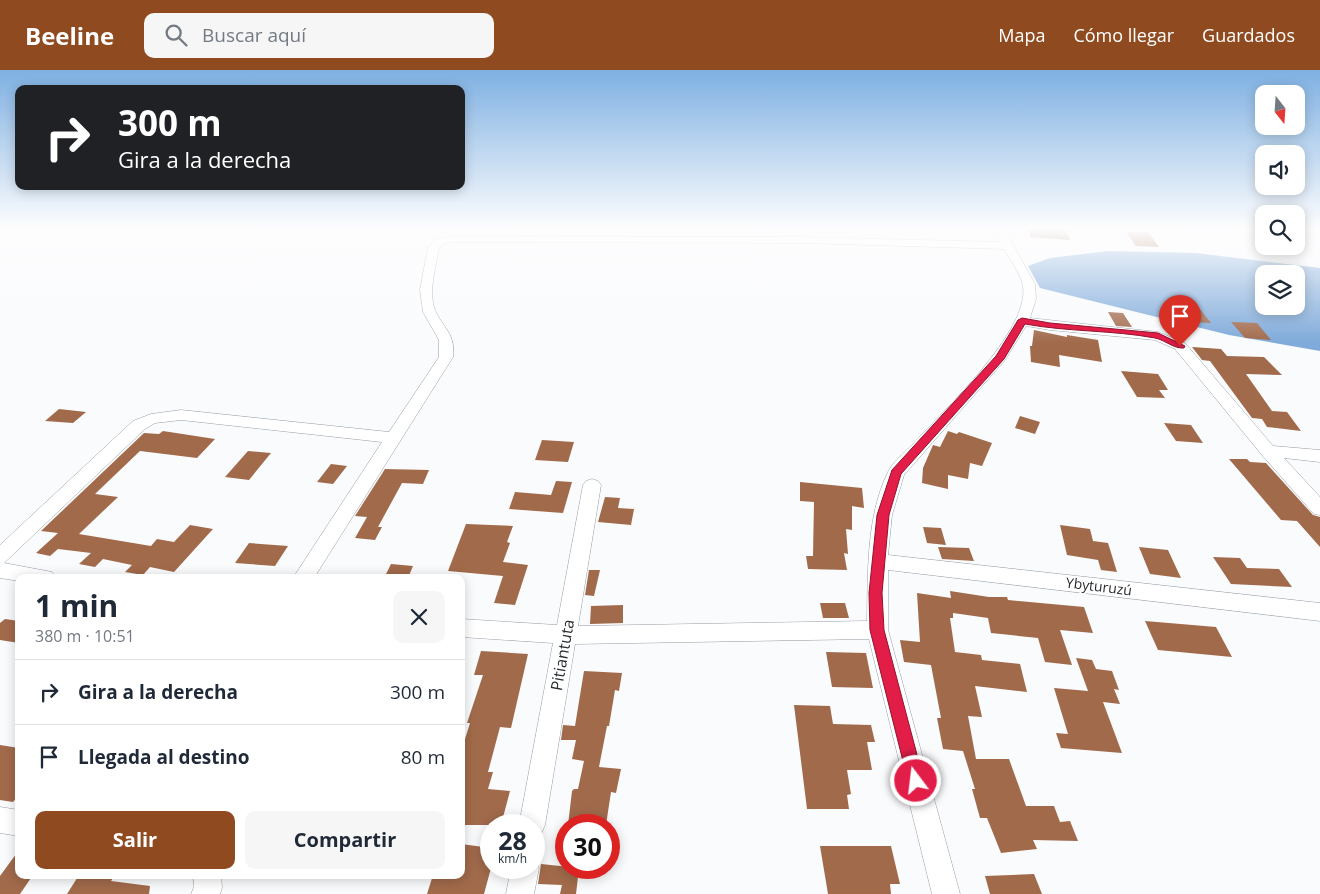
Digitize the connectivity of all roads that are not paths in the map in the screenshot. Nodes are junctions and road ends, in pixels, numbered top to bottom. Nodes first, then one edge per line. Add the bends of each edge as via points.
1 (431, 265) edge
2 (1018, 265) edge
3 (1022, 320) junction
4 (393, 438) junction
5 (1268, 451) junction
6 (1320, 456) edge
7 (592, 485) dead end
8 (1320, 508) edge
9 (0, 557) edge
10 (878, 561) junction
11 (0, 570) edge
12 (22, 574) edge
13 (306, 574) edge
14 (1320, 612) edge
15 (465, 628) edge
16 (877, 630) junction
17 (565, 635) junction
18 (534, 814) edge
19 (0, 820) edge
20 (15, 822) edge
21 (208, 879) edge
22 (523, 879) edge
23 (205, 894) edge
24 (520, 894) edge
25 (946, 894) edge

1 - 4 street via 426,295 431,314 448,344 446,357
2 - 3 street via 1028,284 1030,300
3 - 5 street via 1171,340 1188,352
3 - 10 street via 1000,357 896,473 883,515
4 - 9 street via 181,415 151,418
4 - 13 street
5 - 6 street
5 - 8 street
7 - 17 street, Pitiantuta
10 - 14 street, Ybyturuzú
10 - 16 street
11 - 12 street
15 - 17 street
16 - 17 street
16 - 25 street
17 - 18 street, Pitiantuta
19 - 20 street
21 - 23 street
22 - 24 street

